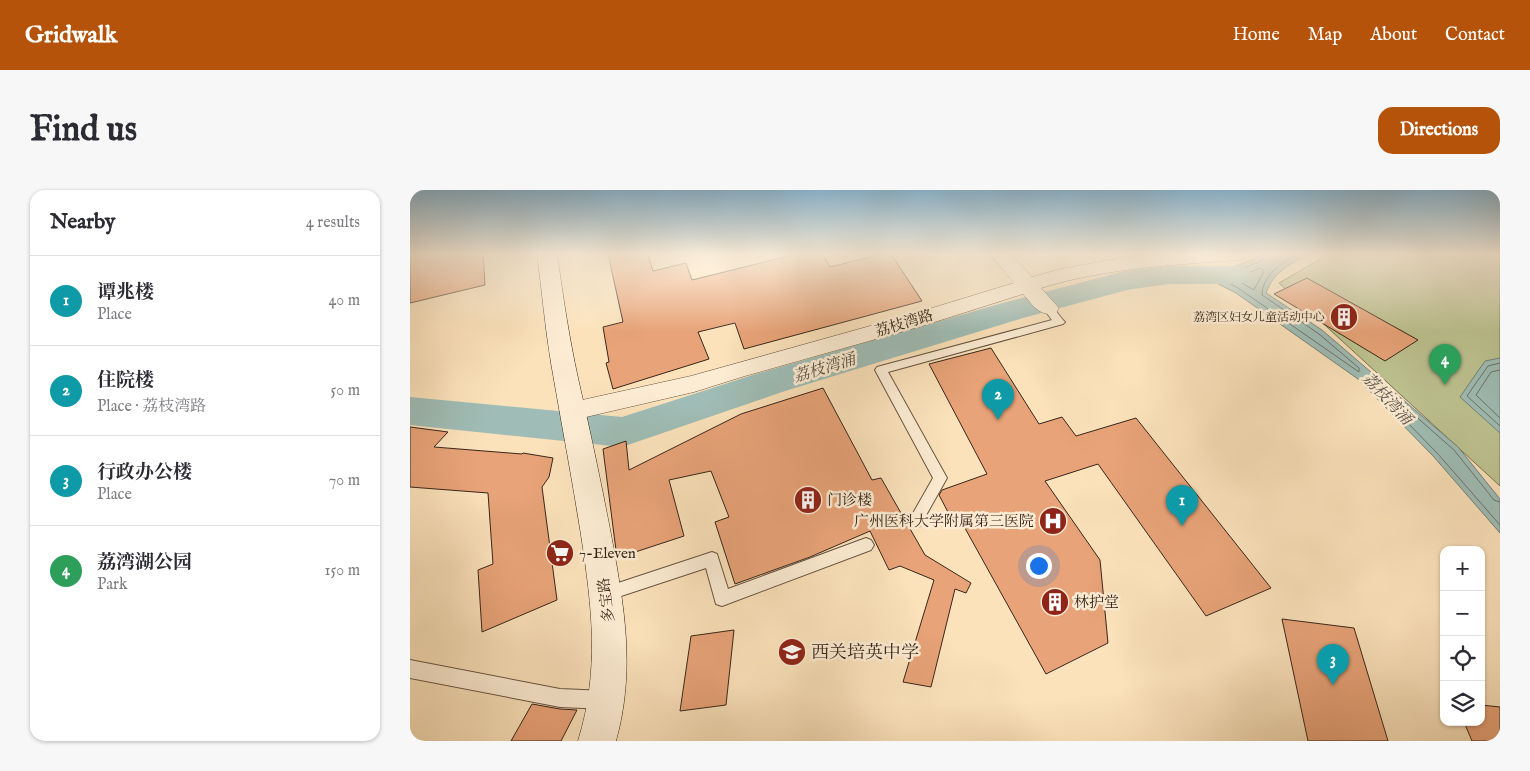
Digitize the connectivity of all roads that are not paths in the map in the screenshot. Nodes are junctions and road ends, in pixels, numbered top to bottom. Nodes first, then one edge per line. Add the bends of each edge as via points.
1 (551, 280) edge
2 (1022, 280) edge
3 (1047, 280) edge
4 (1027, 285) junction
5 (1048, 308) joint
6 (573, 411) junction
7 (915, 522) dead end
8 (866, 545) dead end
9 (606, 594) junction
10 (410, 669) edge
11 (607, 700) junction
12 (597, 741) edge

1 - 6 street
2 - 4 street
3 - 4 street, 荔枝湾路
4 - 5 street
4 - 6 street, 荔枝湾路 via 694,384
5 - 7 lane via 1059,322 881,370 940,478
6 - 9 street, 多宝路
8 - 9 lane via 722,599 712,559
9 - 11 street, 多宝路 via 609,627
10 - 11 lane via 560,698
11 - 12 street, 多宝路

